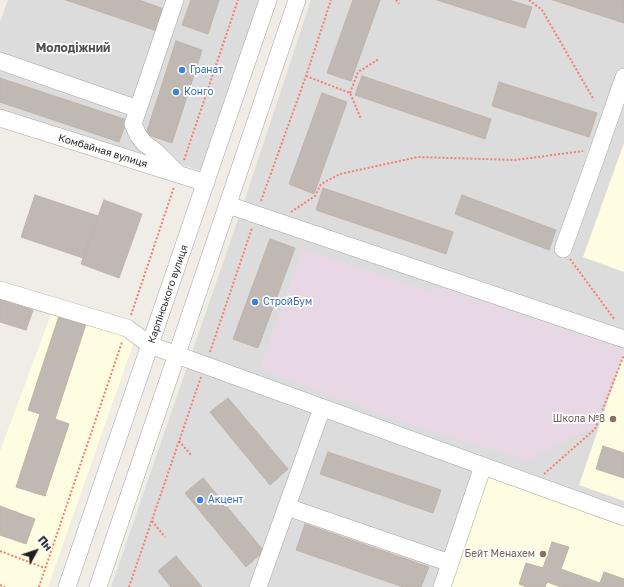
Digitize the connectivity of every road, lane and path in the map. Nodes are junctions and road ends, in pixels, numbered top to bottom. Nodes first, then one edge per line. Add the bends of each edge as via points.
1 (174, 0) edge
2 (238, 0) edge
3 (268, 0) edge
4 (297, 0) edge
5 (331, 0) edge
6 (396, 0) edge
7 (530, 0) edge
8 (399, 4) dead end
9 (379, 59) dead end
10 (0, 62) edge
11 (306, 76) junction
12 (624, 76) edge
13 (350, 93) junction
14 (594, 100) dead end
15 (138, 109) junction
16 (619, 109) edge
17 (0, 118) edge
18 (361, 119) dead end
19 (599, 149) junction
20 (178, 174) junction
21 (206, 182) junction
22 (228, 205) junction
23 (256, 215) junction
24 (277, 222) junction
25 (563, 249) joint
26 (0, 290) edge
27 (615, 320) dead end
28 (127, 328) junction
29 (624, 338) edge
30 (150, 345) junction
31 (177, 355) junction
32 (624, 355) edge
33 (205, 366) junction
34 (322, 408) junction
35 (179, 441) junction
36 (191, 455) dead end
37 (483, 466) junction
38 (533, 484) junction
39 (287, 507) junction
40 (624, 517) edge
41 (152, 521) junction
42 (165, 537) dead end
43 (0, 551) edge
44 (450, 563) junction
45 (45, 568) junction
46 (0, 585) edge
47 (5, 587) edge
48 (39, 587) edge
49 (67, 587) edge
50 (98, 587) edge
51 (130, 587) edge
52 (258, 587) edge
53 (442, 587) edge

1 - 15 street
2 - 20 path
3 - 21 street, Карпінського вулиця
4 - 22 street
5 - 11 path
6 - 8 path
7 - 14 path via 542,10
9 - 13 path via 358,72
10 - 15 street
11 - 13 path
11 - 23 path
12 - 16 street
13 - 18 path
15 - 20 street via 132,124 138,136
16 - 19 street
17 - 20 street, Комбайная вулиця
19 - 24 path via 515,160 418,157 340,174 321,184 315,196
19 - 25 street
20 - 21 street, Комбайная вулиця
20 - 28 path
21 - 30 street, Карпінського вулиця
22 - 23 street
22 - 31 street
23 - 24 street
23 - 33 path
24 - 29 street
25 - 27 path
26 - 28 street
28 - 30 street
28 - 45 path
30 - 31 street
30 - 49 street, Карпінського вулиця
31 - 33 street
31 - 50 street
32 - 38 path via 595,429
33 - 34 street
33 - 35 path
34 - 37 street
34 - 39 street
35 - 36 path
35 - 41 path
37 - 38 street
37 - 44 street
38 - 40 street
39 - 44 street
39 - 52 street
41 - 42 path
41 - 51 path
43 - 45 path
44 - 53 street
45 - 48 path
46 - 47 path

